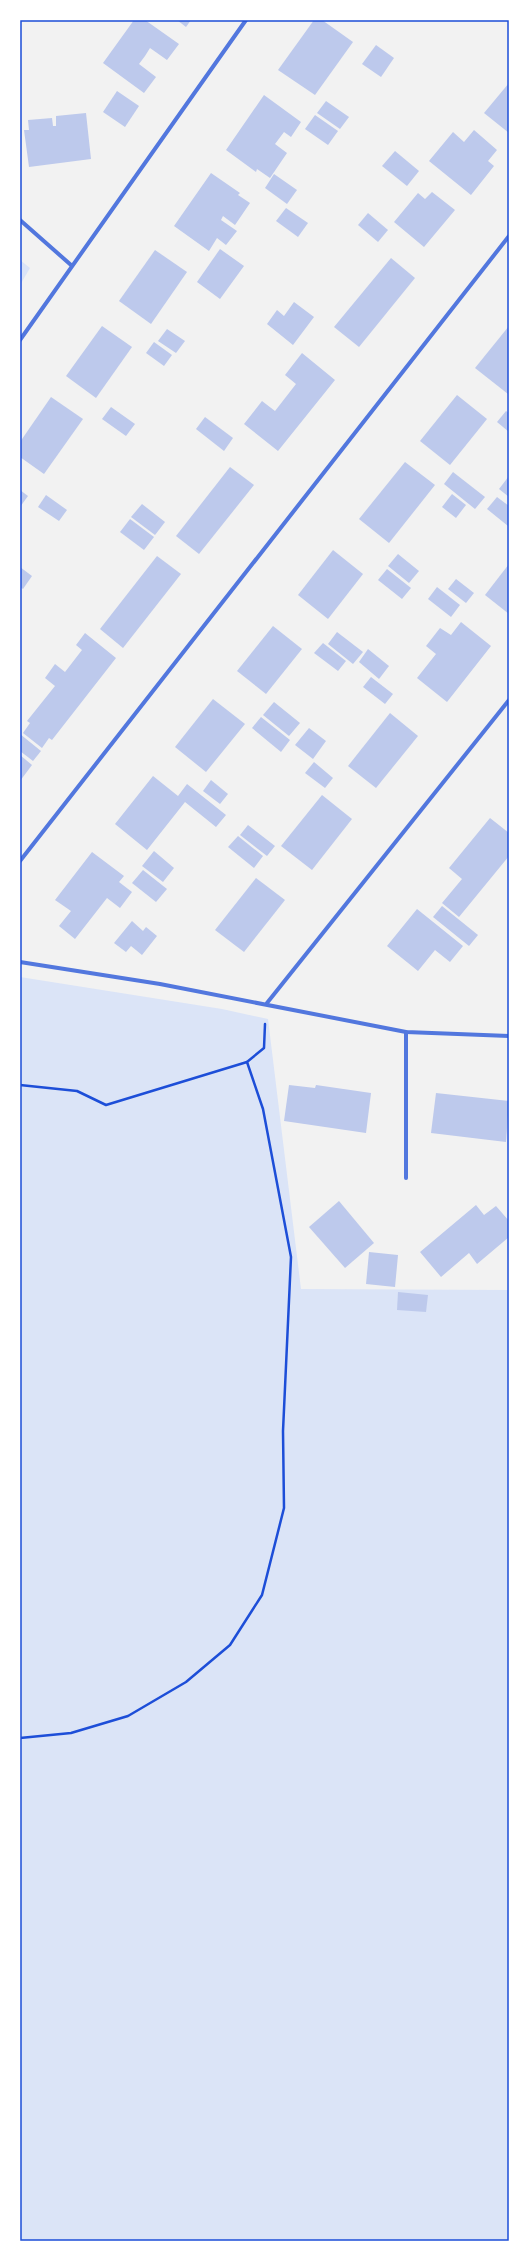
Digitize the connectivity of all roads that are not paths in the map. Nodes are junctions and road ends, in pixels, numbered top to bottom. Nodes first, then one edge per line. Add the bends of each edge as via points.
1 (246, 20) edge
2 (20, 220) edge
3 (509, 236) edge
4 (72, 265) junction
5 (20, 340) edge
6 (509, 700) edge
7 (20, 861) edge
8 (20, 962) edge
9 (267, 1004) junction
10 (406, 1032) junction
11 (509, 1036) edge
12 (406, 1178) dead end

1 - 4 street
2 - 4 street
3 - 7 street
4 - 5 street
6 - 9 street
8 - 9 street
9 - 10 street
10 - 11 street
10 - 12 street

